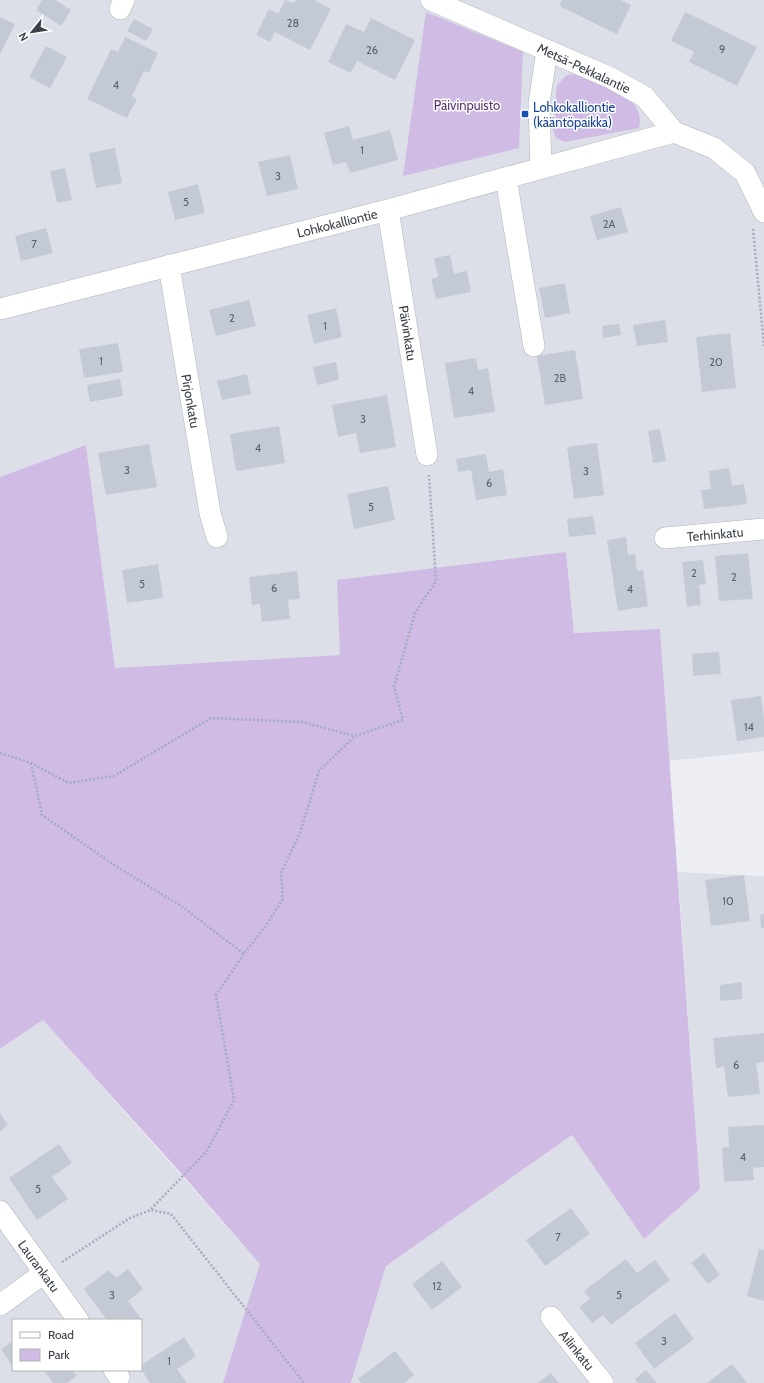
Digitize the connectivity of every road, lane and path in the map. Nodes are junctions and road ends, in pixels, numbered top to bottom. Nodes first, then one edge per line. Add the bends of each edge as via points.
1 (431, 0) edge
2 (547, 51) junction
3 (674, 132) junction
4 (541, 168) junction
5 (506, 178) junction
6 (388, 210) junction
7 (757, 217) edge
8 (169, 265) junction
9 (0, 309) edge
10 (534, 346) dead end
11 (764, 346) edge
12 (427, 455) joint
13 (764, 529) edge
14 (217, 536) dead end
15 (665, 538) dead end
16 (355, 736) junction
17 (0, 753) edge
18 (31, 763) junction
19 (244, 954) junction
20 (151, 1210) junction
21 (0, 1211) edge
22 (44, 1273) junction
23 (0, 1306) edge
24 (551, 1317) dead end
25 (77, 1319) edge
26 (304, 1383) edge
27 (603, 1383) edge

1 - 2 street, Metsä-Pekkalantie
2 - 3 street, Metsä-Pekkalantie via 611,78 645,97
2 - 4 street via 539,103
3 - 4 street, Lohkokalliontie
3 - 7 street, Metsä-Pekkalantie via 714,148 745,173
4 - 5 street, Lohkokalliontie
5 - 6 street, Lohkokalliontie
5 - 10 street
6 - 8 street, Lohkokalliontie
6 - 12 street, Päivinkatu
7 - 11 path via 753,229
8 - 9 street, Lohkokalliontie
8 - 14 street, Pirjonkatu via 209,506
12 - 16 path via 436,581 415,613 394,688 403,720
13 - 15 street, Terhinkatu
16 - 18 path via 302,722 212,718 114,776 69,783
16 - 19 path via 319,771 300,833 281,873 283,899
17 - 18 path
18 - 19 path via 42,815 117,867 180,905
19 - 20 path via 216,995 234,1100 207,1151
20 - 22 path via 130,1218
20 - 26 path via 171,1214
21 - 22 street, Laurankatu
22 - 23 street
22 - 25 street, Laurankatu
24 - 27 street, Ailinkatu

